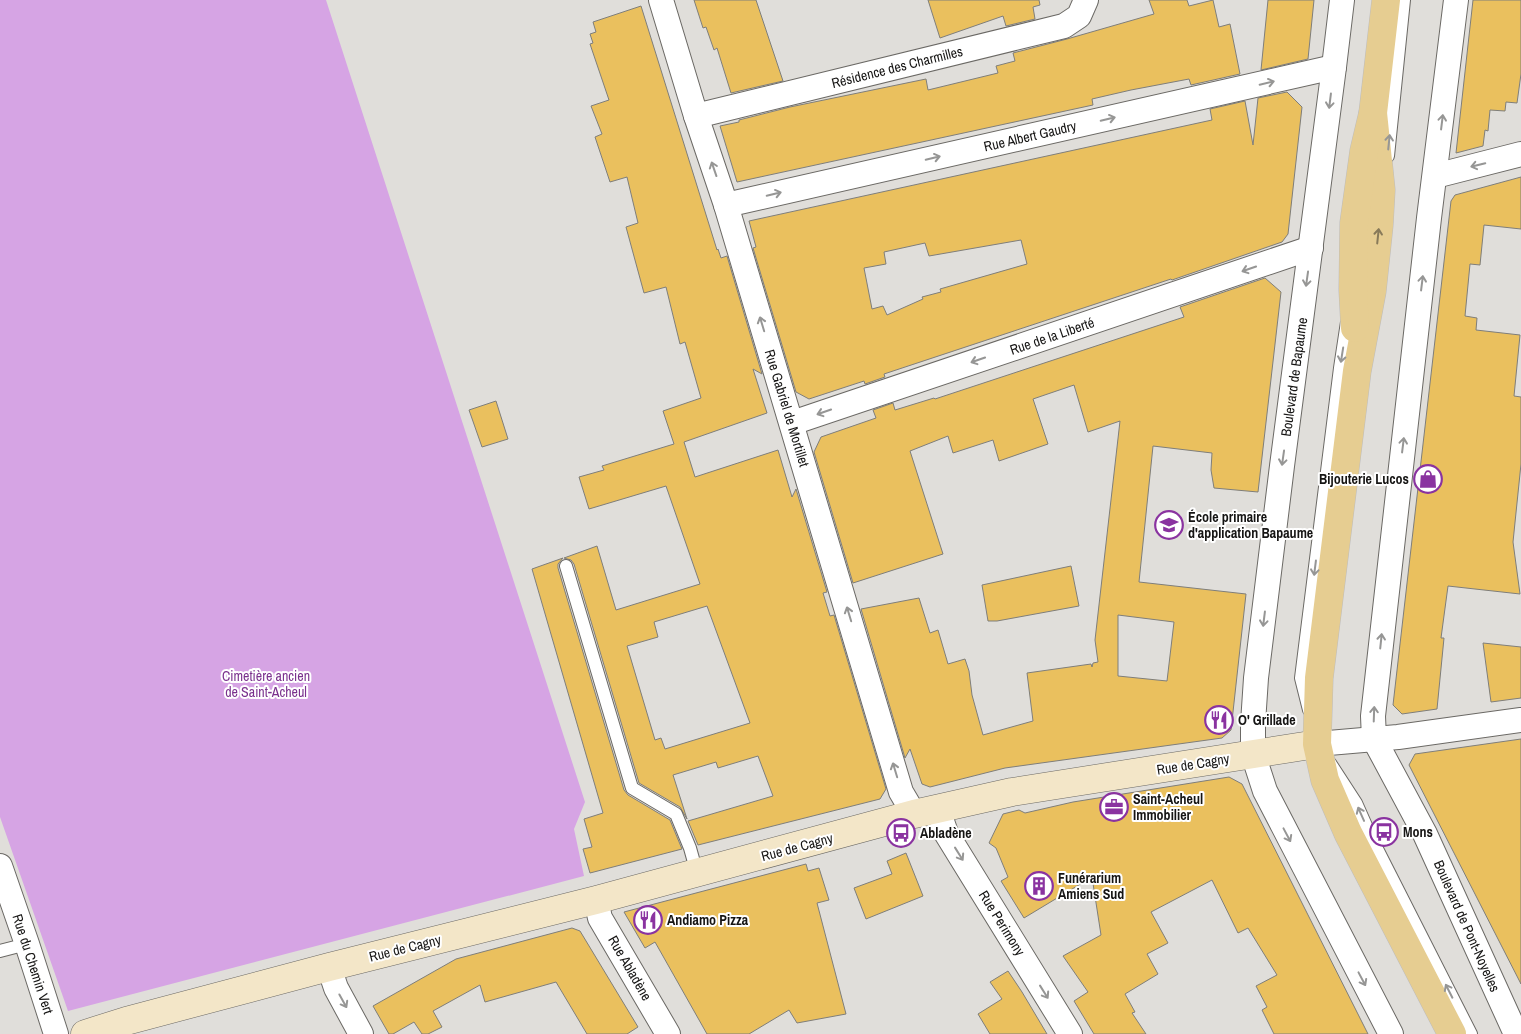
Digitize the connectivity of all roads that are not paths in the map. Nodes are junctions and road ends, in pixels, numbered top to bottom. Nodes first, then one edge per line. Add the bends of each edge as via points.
1 (661, 0) edge
2 (1086, 0) edge
3 (1342, 0) edge
4 (1386, 0) edge
5 (1404, 0) edge
6 (1456, 0) edge
7 (1334, 68) junction
8 (1373, 112) junction
9 (696, 116) junction
10 (1521, 154) edge
11 (1435, 176) junction
12 (1381, 190) junction
13 (726, 205) junction
14 (1311, 248) junction
15 (1353, 290) junction
16 (1357, 371) junction
17 (792, 423) junction
18 (566, 566) dead end
19 (1521, 720) edge
20 (1374, 739) junction
21 (1317, 744) junction
22 (1253, 754) junction
23 (926, 812) junction
24 (0, 866) edge
25 (697, 873) junction
26 (596, 900) junction
27 (27, 944) junction
28 (0, 951) edge
29 (329, 967) junction
30 (128, 1028) edge
31 (56, 1034) edge
32 (85, 1034) edge
33 (361, 1034) edge
34 (668, 1034) edge
35 (1070, 1034) edge
36 (1391, 1034) edge
37 (1452, 1034) edge
38 (1471, 1034) edge
39 (1516, 1034) edge

1 - 9 street, Rue Gabriel de Mortillet
2 - 9 street, Résidence des Charmilles via 1079,16 1064,26
3 - 7 street, Boulevard de Bapaume
4 - 8 main road
12 -> 5 lane via 1388,156
11 -> 6 street
13 -> 7 street, Rue Albert Gaudry
7 -> 14 street, Boulevard de Bapaume
8 - 12 main road
8 - 15 main road via 1354,223
13 -> 9 street, Rue Gabriel de Mortillet
10 -> 11 street
20 -> 11 street via 1376,680
16 -> 12 main road via 1372,291
17 -> 13 street, Rue Gabriel de Mortillet
14 -> 17 street, Rue de la Liberté
14 -> 22 street, Boulevard de Bapaume via 1258,666
15 - 16 main road
15 -> 21 lane via 1340,368 1301,678
16 - 21 main road via 1319,678
23 -> 17 street, Rue Gabriel de Mortillet via 901,792
18 - 25 lane via 632,788 676,814
19 - 20 street, Rue de Cagny
20 - 21 street, Rue de Cagny
20 - 39 street, Boulevard de Pont-Noyelles via 1426,834
21 - 22 main road, Rue de Cagny
21 - 37 main road via 1325,780 1348,833
38 -> 21 lane via 1356,802
22 - 23 main road, Rue de Cagny via 1012,792
22 -> 36 street via 1265,791
23 - 25 main road, Rue de Cagny
23 -> 35 street, Rue Perimony via 946,833
24 - 27 street, Rue du Chemin Vert
25 - 26 main road, Rue de Cagny
26 - 29 main road, Rue de Cagny
26 - 34 street, Rue Abladène via 600,918
27 - 28 lane
27 - 31 street, Rue du Chemin Vert
29 - 30 main road, Rue de Cagny
29 -> 33 street via 336,988
30 - 32 main road, Rue de Cagny

